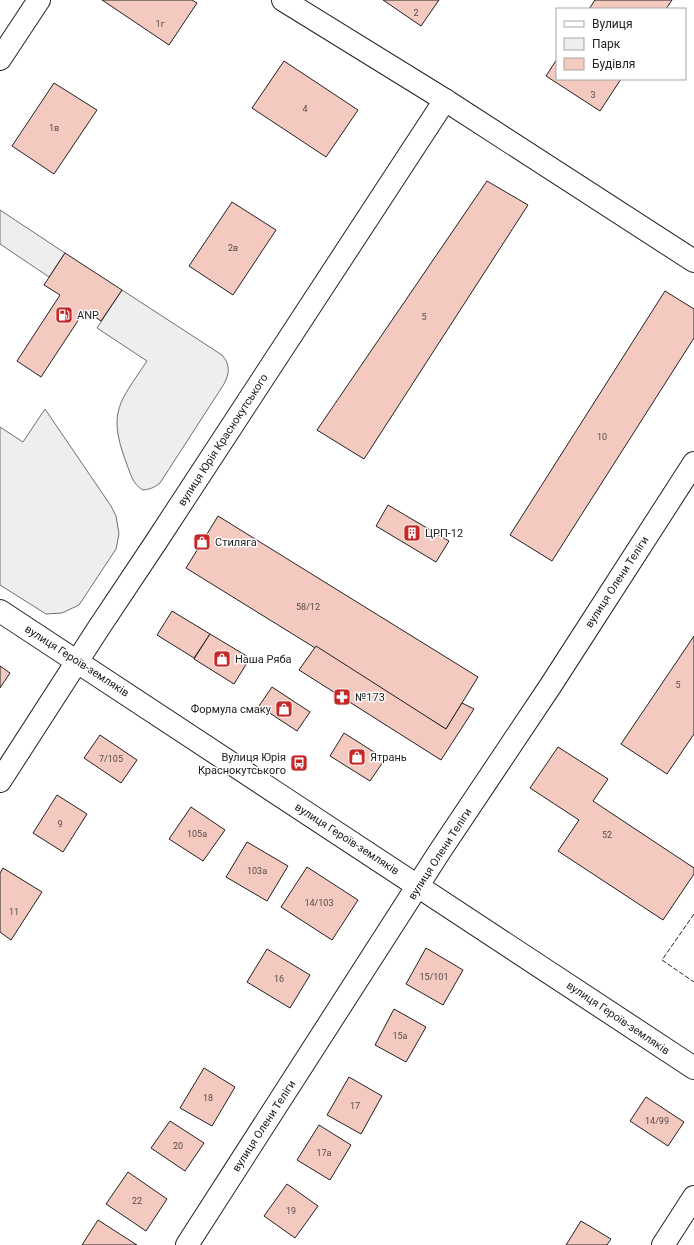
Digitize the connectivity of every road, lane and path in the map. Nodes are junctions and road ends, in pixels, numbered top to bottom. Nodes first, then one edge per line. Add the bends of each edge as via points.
1 (39, 0) edge
2 (282, 0) edge
3 (0, 59) edge
4 (445, 100) junction
5 (694, 261) edge
6 (694, 463) edge
7 (0, 611) edge
8 (77, 661) junction
9 (0, 780) edge
10 (419, 886) junction
11 (694, 1068) edge
12 (694, 1197) edge
13 (187, 1245) edge
14 (663, 1245) edge

1 - 3 street
2 - 4 street
4 - 5 street
4 - 8 street, вулиця Юрія Краснокутського
6 - 10 street, вулиця Олени Теліги
7 - 8 street, вулиця Героїв-земляків
8 - 9 street, вулиця Юрія Краснокутського
8 - 10 street, вулиця Героїв-земляків
10 - 11 street, вулиця Героїв-земляків
10 - 13 street, вулиця Олени Теліги
12 - 14 street

